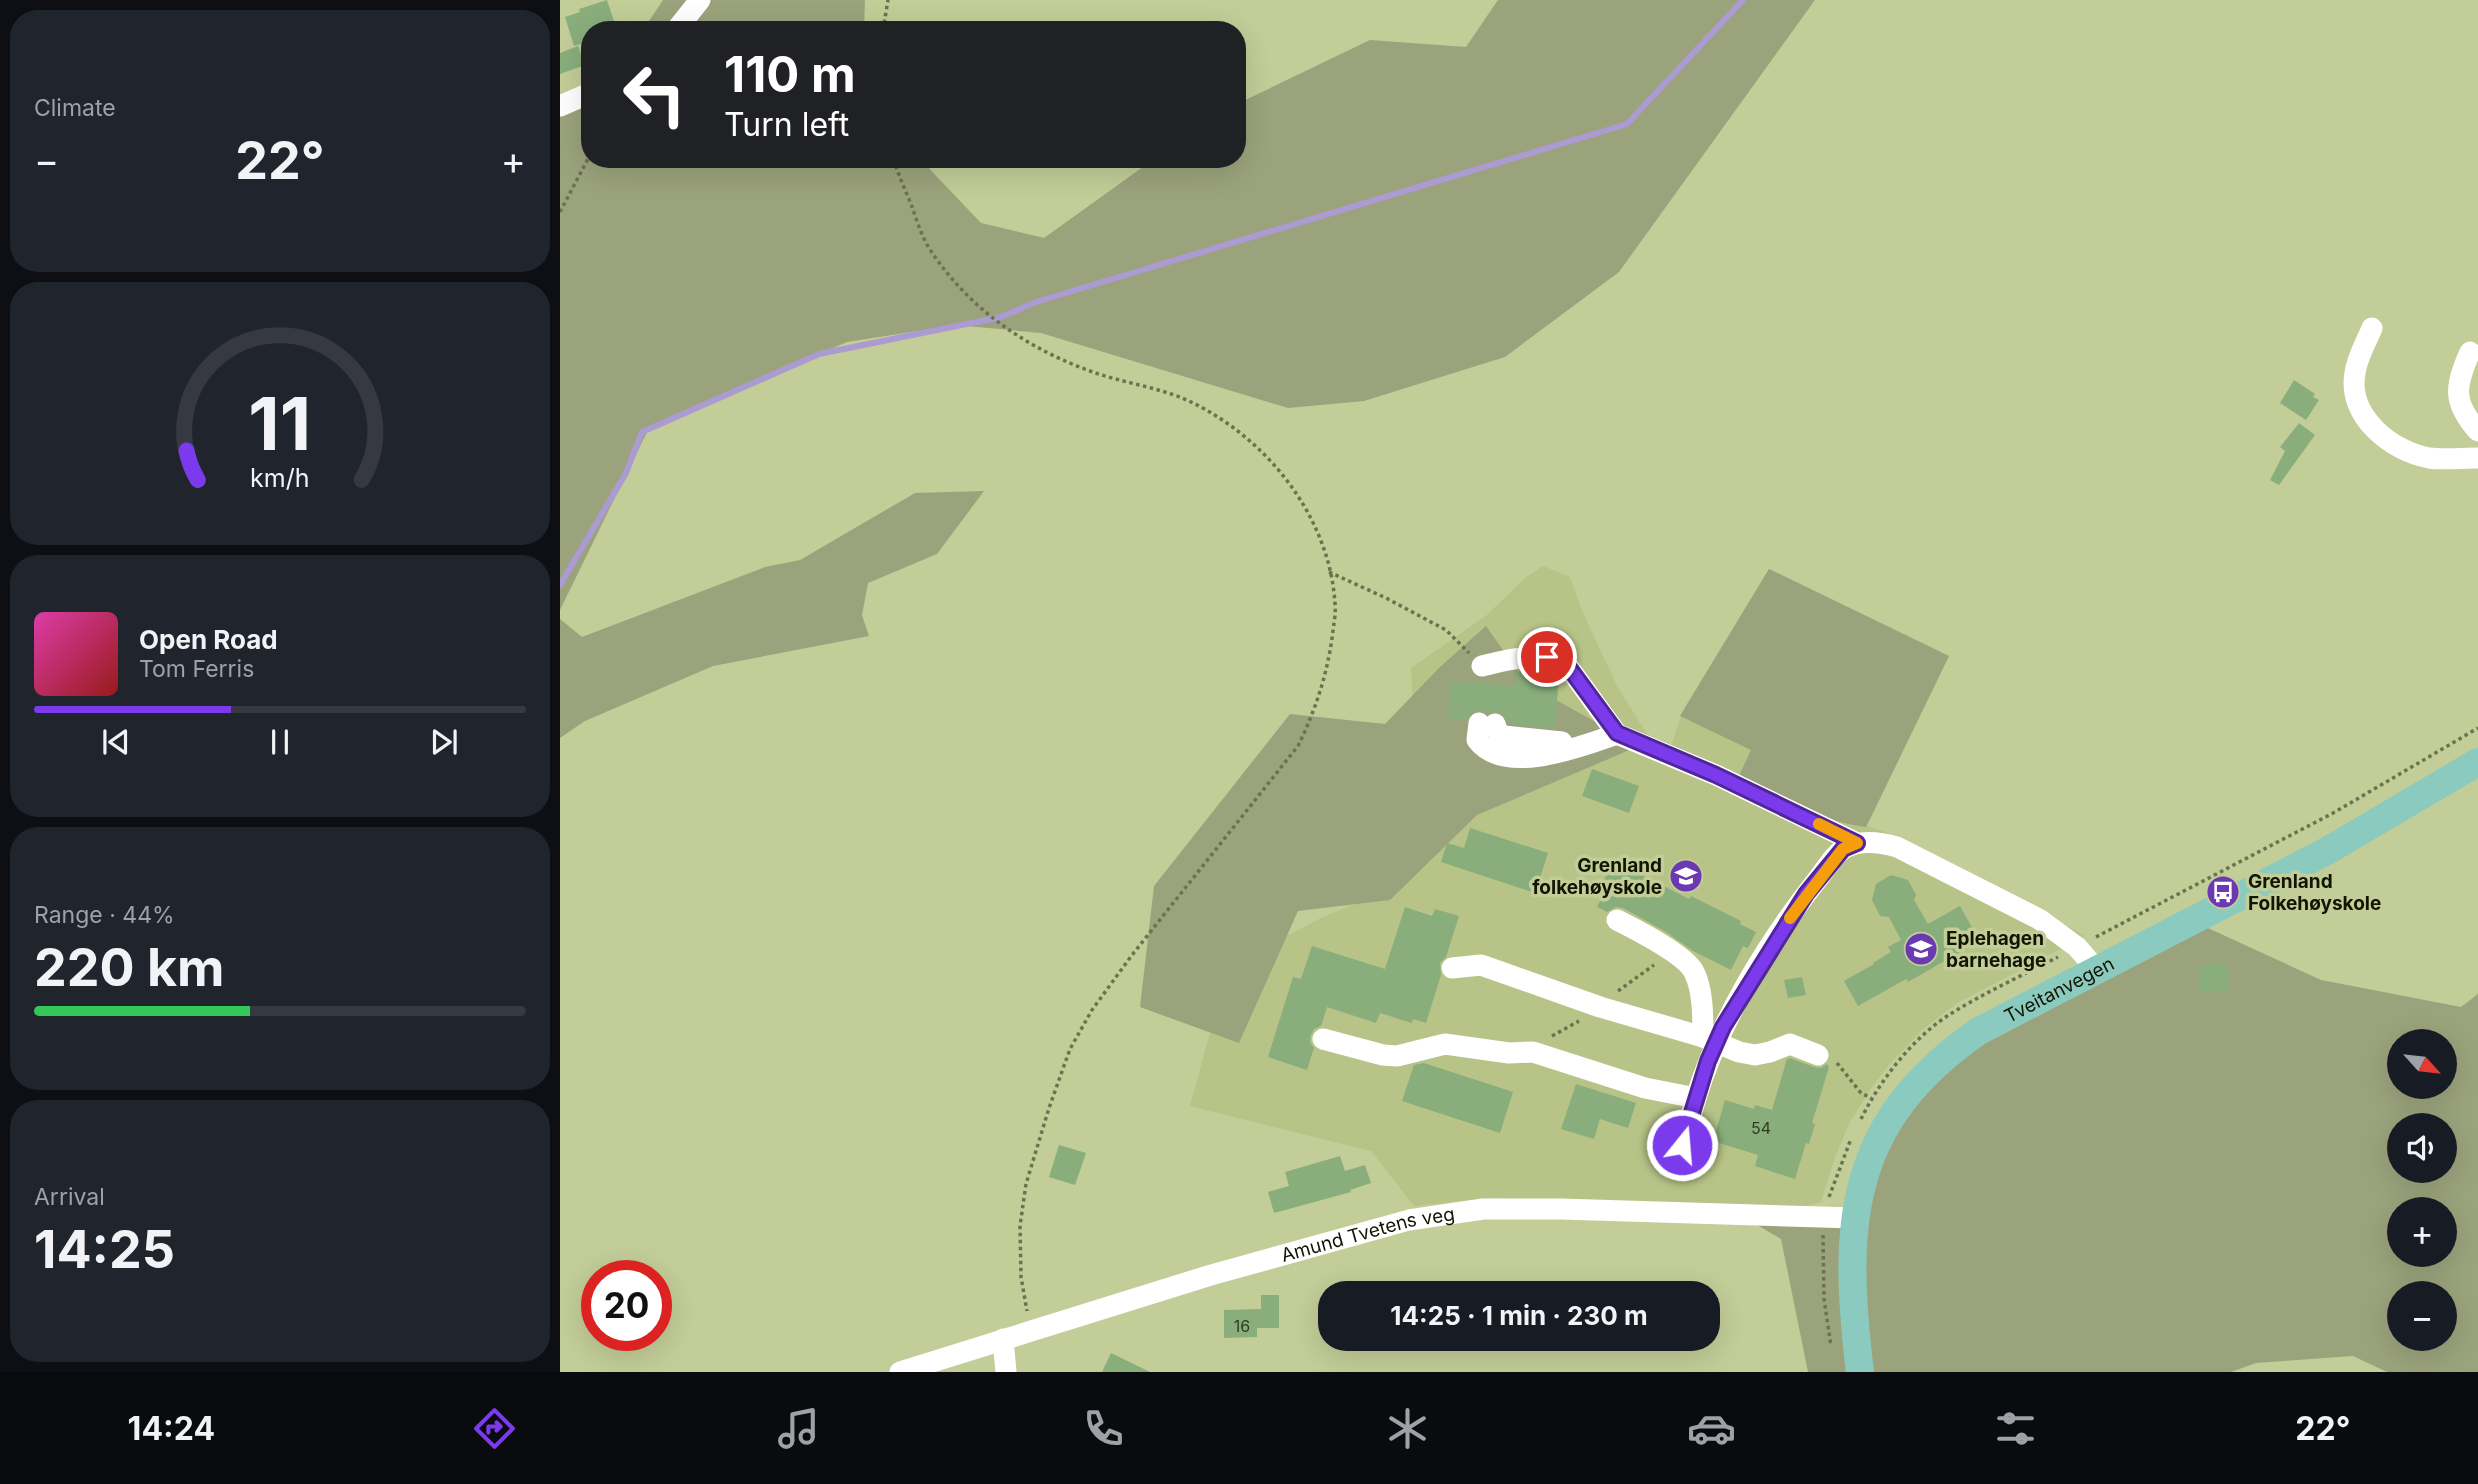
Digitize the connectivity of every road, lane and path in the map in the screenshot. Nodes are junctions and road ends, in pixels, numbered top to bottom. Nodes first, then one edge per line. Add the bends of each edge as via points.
1 (699, 0) edge
2 (888, 0) edge
3 (683, 21) edge
4 (884, 21) edge
5 (581, 97) edge
6 (560, 106) edge
7 (583, 168) edge
8 (898, 168) edge
9 (560, 212) edge
10 (2372, 328) dead end
11 (2470, 352) dead end
12 (2478, 431) edge
13 (2478, 458) edge
14 (1329, 572) junction
15 (1482, 666) joint
16 (1487, 723) dead end
17 (1617, 733) junction
18 (2478, 762) edge
19 (1857, 843) junction
20 (1617, 920) dead end
21 (1671, 952) junction
22 (1452, 968) dead end
23 (2097, 970) junction
24 (1590, 1003) junction
25 (1615, 1011) junction
26 (1323, 1039) dead end
27 (1710, 1040) junction
28 (1533, 1052) junction
29 (1818, 1055) joint
30 (1696, 1098) junction
31 (1871, 1098) dead end
32 (1675, 1168) dead end
33 (1854, 1218) junction
34 (1031, 1330) junction
35 (1003, 1339) junction
36 (900, 1372) edge
37 (1006, 1372) edge
38 (1860, 1372) edge

1 - 3 street
2 - 4 path
5 - 6 street
7 - 9 path
8 - 14 path via 928,246 962,292 1037,348 1090,371 1189,402 1221,420 1287,480 1310,516
10 - 13 street via 2354,375 2355,398 2362,414 2379,434 2413,453 2431,458
11 - 12 street via 2456,389 2459,404
14 - 15 path via 1446,630
14 - 34 path via 1335,605 1329,662 1298,747 1132,956 1070,1049 1026,1184 1020,1226 1021,1277
15 - 17 street via 1518,657 1558,660 1567,665
16 - 17 street via 1477,740 1498,756 1574,750
17 - 19 street
18 - 23 main road, Tveitanvegen via 2327,851
19 - 23 street via 1897,847 2039,919 2060,932
19 - 27 street via 1843,849 1806,894
20 - 21 street
21 - 24 path via 1620,990
21 - 27 street via 1694,972
22 - 24 street via 1481,965
23 - 33 main road, Tveitanvegen via 1979,1031 1946,1054 1918,1082 1880,1136
24 - 25 street
25 - 27 street
25 - 28 path via 1581,1020
26 - 28 street via 1397,1056 1445,1044
27 - 29 street via 1755,1055 1790,1044
27 - 30 street
28 - 30 street via 1644,1088
29 - 31 path via 1840,1065 1861,1093
30 - 32 street
33 - 34 street, Amund Tvetens veg via 1483,1209 1409,1220
33 - 38 main road, Tveitanvegen via 1851,1277
34 - 35 street, Amund Tvetens veg
35 - 36 street, Amund Tvetens veg
35 - 37 street

